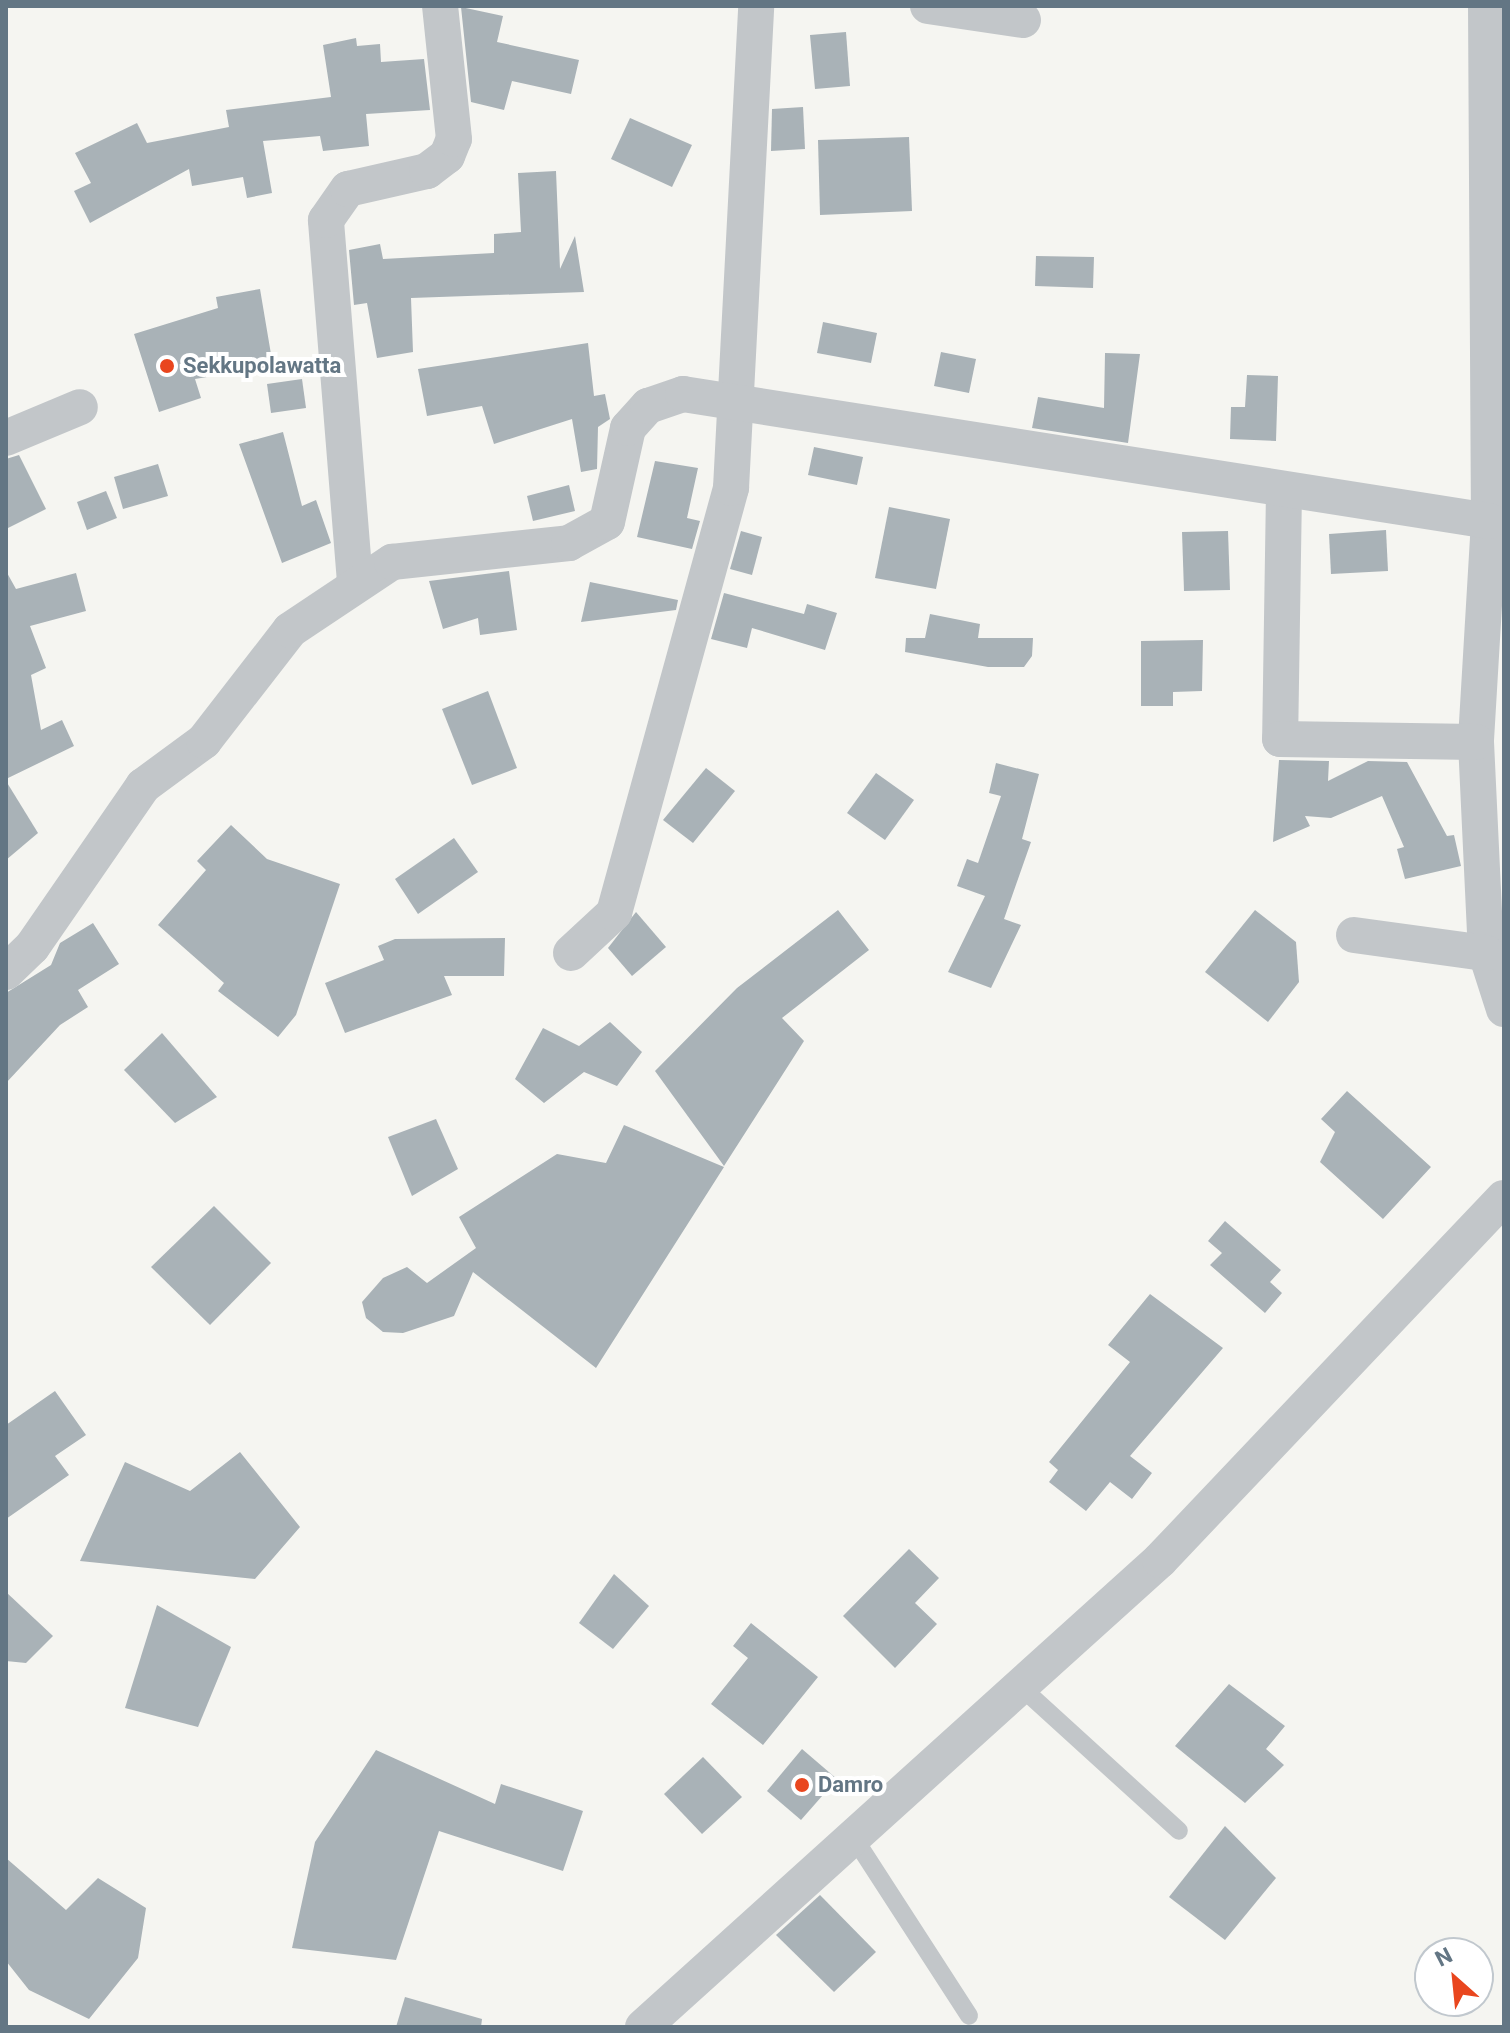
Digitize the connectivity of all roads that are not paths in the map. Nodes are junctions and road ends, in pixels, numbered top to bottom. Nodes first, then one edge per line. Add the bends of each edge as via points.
1 (440, 6) edge
2 (756, 6) edge
3 (928, 6) edge
4 (1486, 6) edge
5 (1023, 20) dead end
6 (730, 403) junction
7 (80, 407) dead end
8 (6, 438) edge
9 (1284, 491) junction
10 (1489, 521) junction
11 (355, 582) junction
12 (1476, 742) junction
13 (1354, 935) dead end
14 (571, 953) dead end
15 (1486, 953) junction
16 (6, 972) edge
17 (1504, 1009) edge
18 (1504, 1198) edge
19 (1022, 1688) junction
20 (1179, 1831) dead end
21 (856, 1841) junction
22 (969, 2016) dead end
23 (643, 2027) edge

1 - 11 street via 454,139 447,156 427,171 348,189 326,220
2 - 6 street via 749,251
3 - 5 street
4 - 10 street
6 - 9 street
6 - 11 street via 683,394 648,406 628,428 607,522 569,543 392,562
6 - 14 street via 731,488 614,913
7 - 8 street
9 - 10 street
9 - 12 street via 1280,739
10 - 12 street
11 - 16 street via 290,630 204,741 143,786 32,947
12 - 15 street
13 - 15 street
15 - 17 street
18 - 19 street via 1160,1560
19 - 20 lane
19 - 21 street
21 - 22 lane
21 - 23 street

